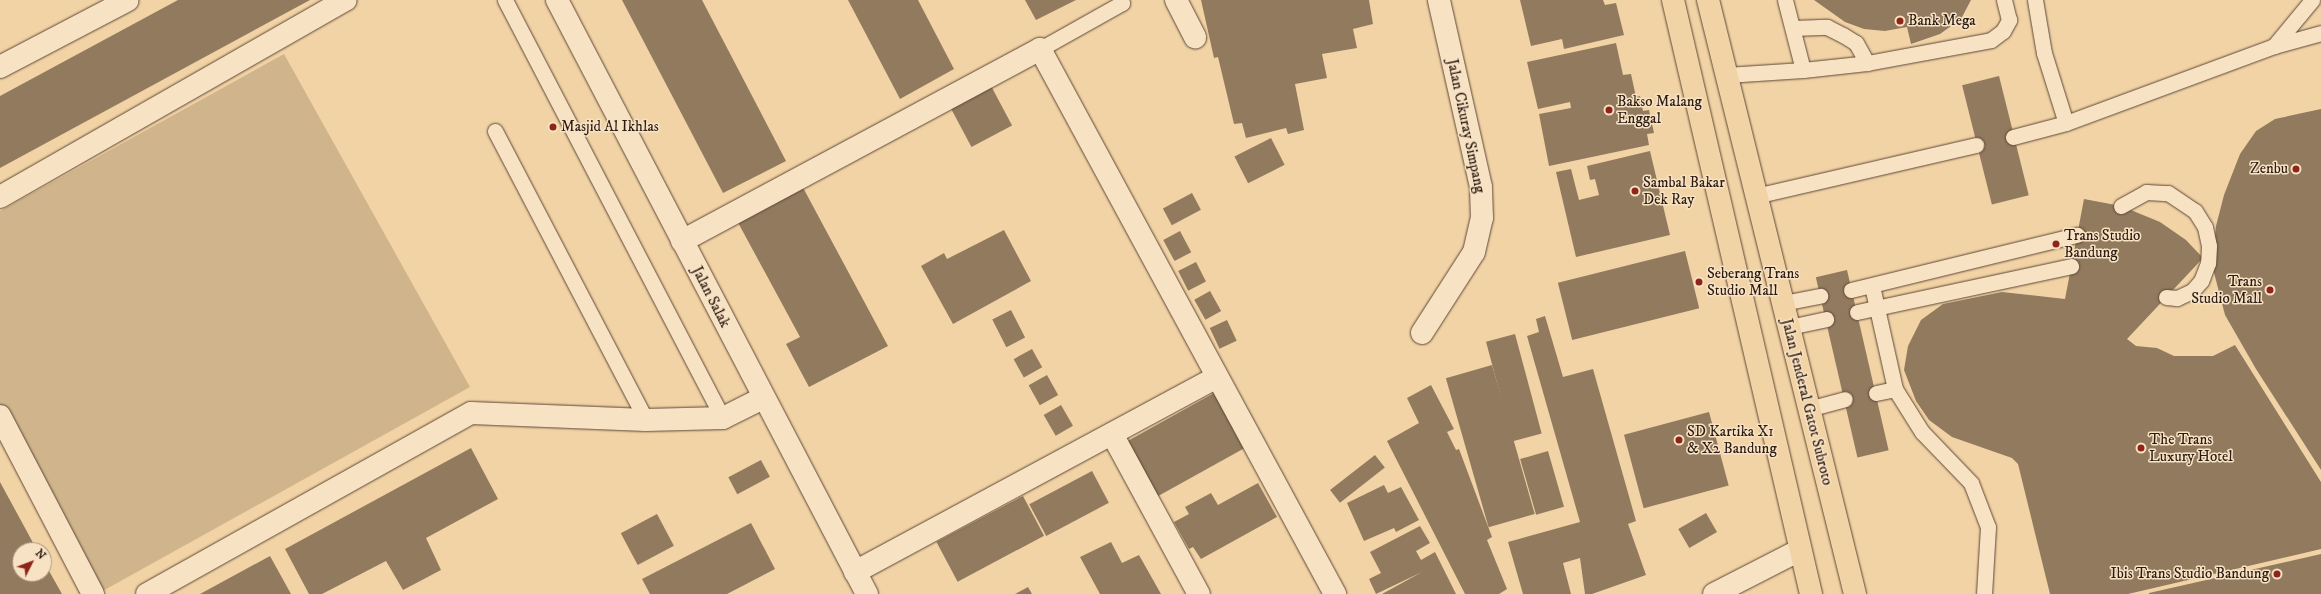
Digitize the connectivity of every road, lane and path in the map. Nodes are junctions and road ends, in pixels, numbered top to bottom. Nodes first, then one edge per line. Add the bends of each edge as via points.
1 (128, 0) edge
2 (346, 0) edge
3 (505, 0) edge
4 (557, 0) edge
5 (1121, 0) edge
6 (1176, 0) edge
7 (1439, 0) edge
8 (1672, 0) edge
9 (1708, 0) edge
10 (1785, 0) edge
11 (2004, 0) edge
12 (2035, 0) edge
13 (2312, 0) edge
14 (1793, 28) junction
15 (2321, 33) edge
16 (1196, 37) dead end
17 (2274, 46) junction
18 (1040, 49) junction
19 (1867, 62) junction
20 (0, 67) edge
21 (1802, 70) junction
22 (1726, 75) junction
23 (2066, 123) junction
24 (495, 131) dead end
25 (2013, 137) dead end
26 (1976, 145) dead end
27 (1755, 196) junction
28 (0, 197) edge
29 (2121, 206) dead end
30 (2077, 235) dead end
31 (682, 241) junction
32 (2071, 266) dead end
33 (1872, 286) junction
34 (1851, 290) dead end
35 (1820, 296) dead end
36 (2166, 297) dead end
37 (1783, 303) junction
38 (1877, 309) junction
39 (1857, 312) dead end
40 (1826, 319) dead end
41 (1788, 327) junction
42 (1422, 333) dead end
43 (1218, 377) junction
44 (1895, 389) junction
45 (1876, 393) dead end
46 (763, 398) junction
47 (1845, 399) dead end
48 (1808, 409) junction
49 (0, 416) edge
50 (723, 418) junction
51 (646, 420) junction
52 (1112, 434) junction
53 (1800, 550) junction
54 (855, 572) junction
55 (93, 594) edge
56 (147, 594) edge
57 (867, 594) edge
58 (1199, 594) edge
59 (1335, 594) edge
60 (1714, 594) edge
61 (1811, 594) edge
62 (1855, 594) edge
63 (1984, 594) edge

1 - 20 street
2 - 28 street
3 - 50 lane
4 - 31 street, Jalan Salak
5 - 18 lane via 1122,3
6 - 16 street
7 - 42 street, Jalan Cikuray Simpang via 1481,187 1482,218 1474,252
8 - 53 main road
9 - 22 main road, Jalan Jenderal Gatot Subroto
10 - 14 lane
11 - 19 lane via 2009,20 2003,31 1991,40
12 - 23 lane via 2044,53
13 - 17 lane
14 - 19 lane via 1827,27 1843,34 1856,43
14 - 21 lane
15 - 17 lane
17 - 23 lane
18 - 31 street
18 - 43 street
19 - 21 lane
21 - 22 lane
22 - 27 main road, Jalan Jenderal Gatot Subroto
23 - 25 lane
24 - 51 lane
26 - 27 lane
27 - 37 main road, Jalan Jenderal Gatot Subroto
29 - 36 lane via 2146,192 2168,193 2195,210 2205,227 2209,246 2208,263 2201,281 2192,291 2177,298
30 - 33 lane
31 - 46 street, Jalan Salak
32 - 38 lane
33 - 34 lane
33 - 38 lane
35 - 37 lane
37 - 41 main road, Jalan Jenderal Gatot Subroto
38 - 39 lane
38 - 44 lane
40 - 41 lane
41 - 48 main road, Jalan Jenderal Gatot Subroto
43 - 52 street
43 - 59 street
44 - 45 lane
44 - 63 lane via 1922,432 1971,482 1988,527
46 - 50 street
46 - 54 street, Jalan Salak
47 - 48 lane
48 - 62 main road, Jalan Jenderal Gatot Subroto
49 - 55 street
50 - 51 street
51 - 56 street via 471,413
52 - 54 street
52 - 58 street
53 - 60 street
53 - 61 main road
54 - 57 street, Jalan Salak

